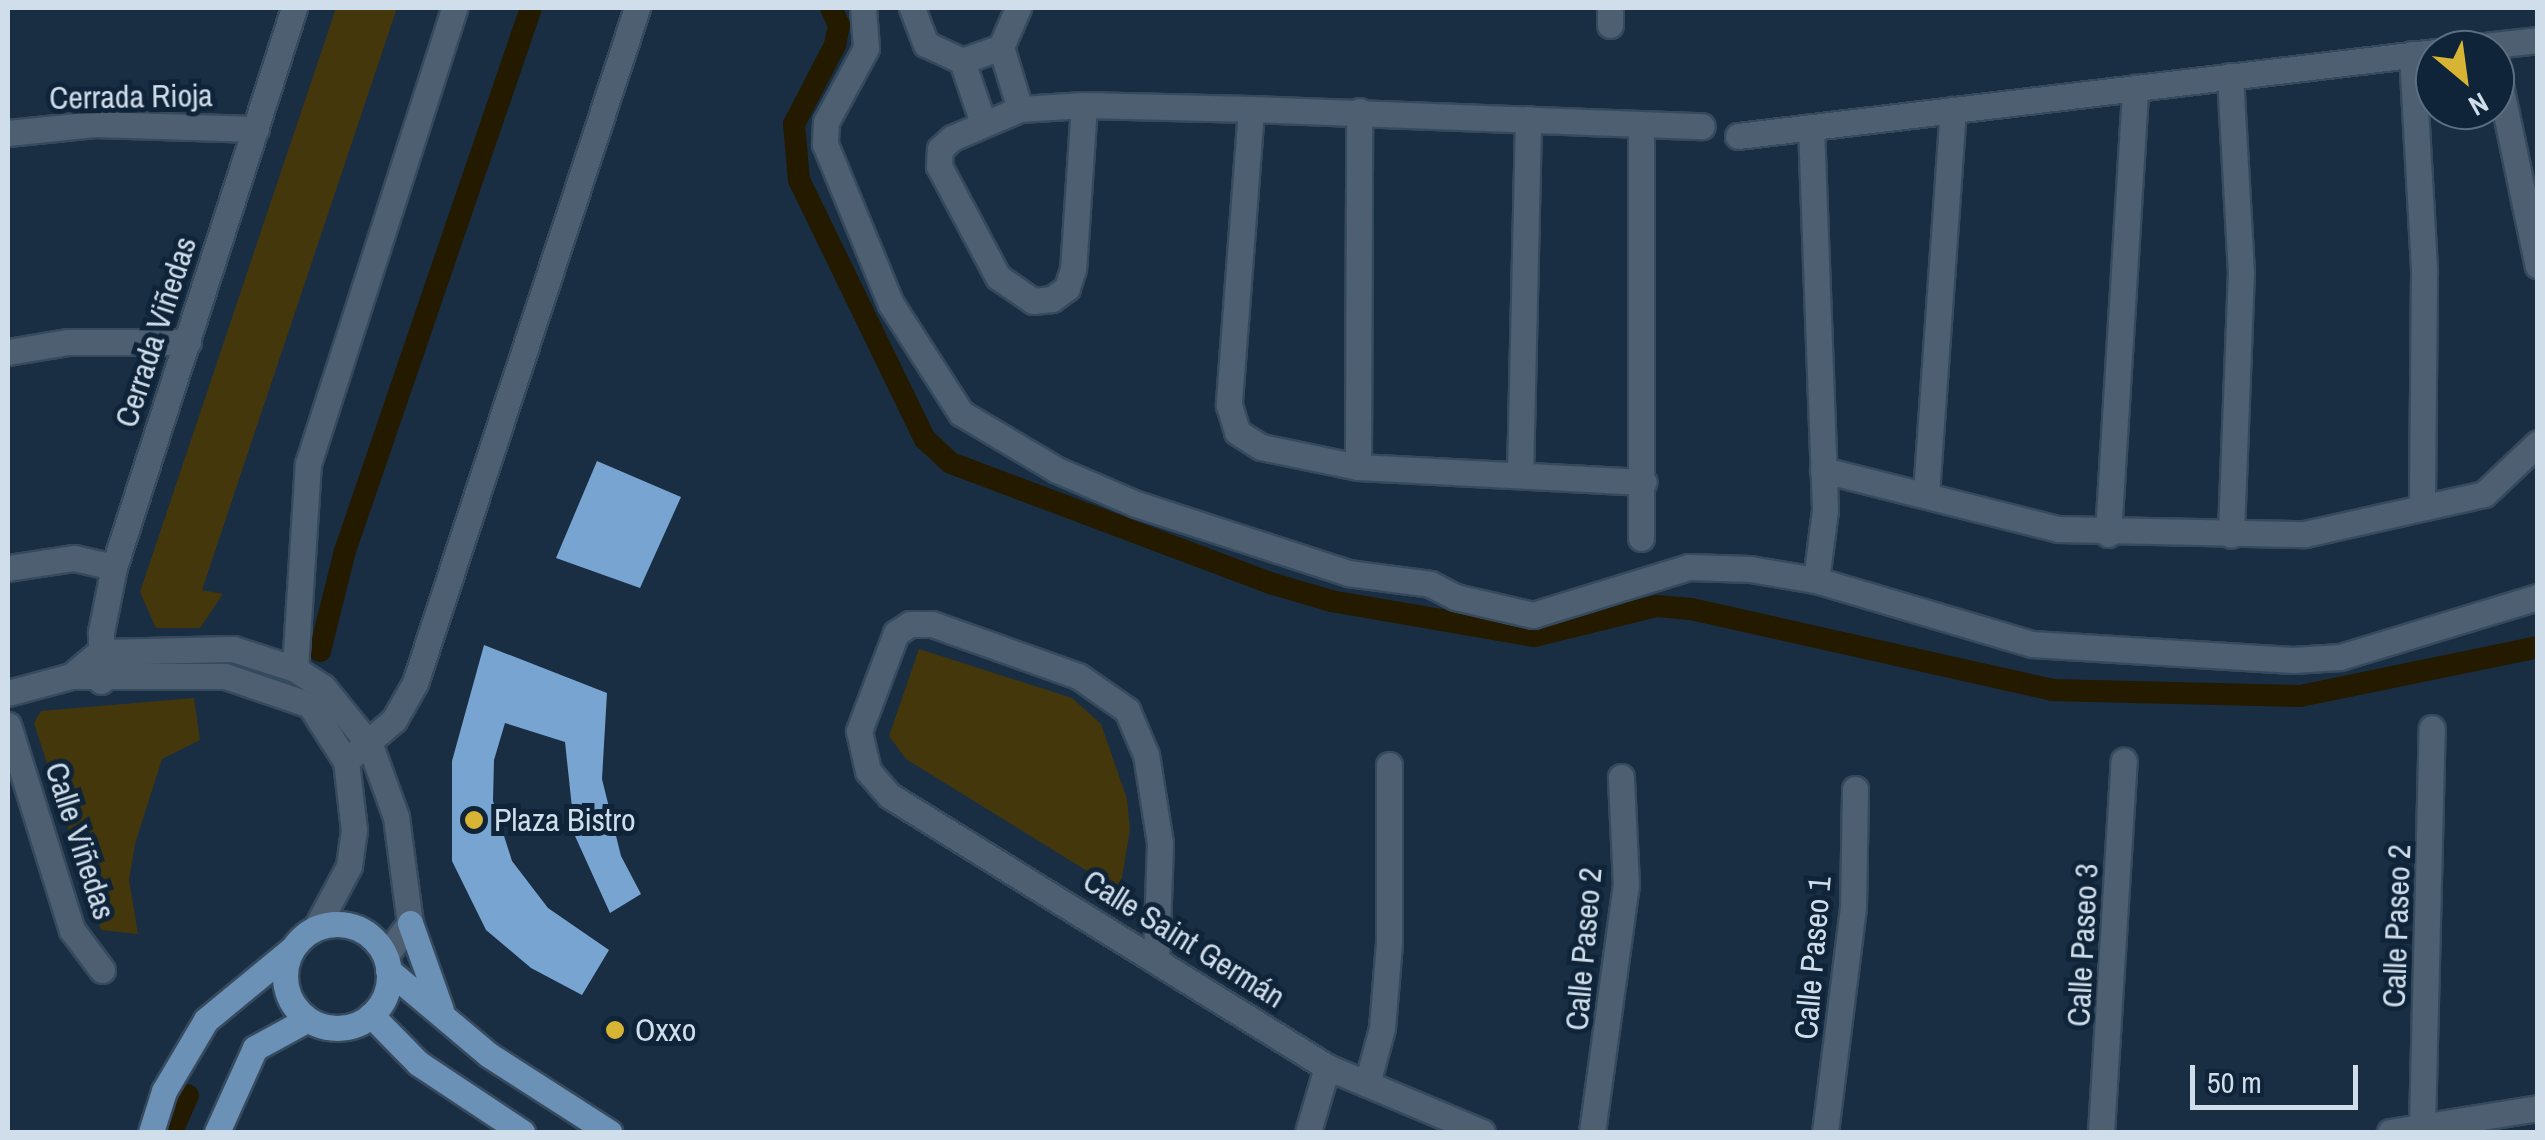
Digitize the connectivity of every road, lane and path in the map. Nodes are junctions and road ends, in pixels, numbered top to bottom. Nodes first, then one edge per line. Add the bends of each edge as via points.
1 (294, 8) edge
2 (454, 8) edge
3 (637, 8) edge
4 (863, 8) edge
5 (912, 8) edge
6 (1018, 8) edge
7 (1000, 47) junction
8 (2415, 54) edge
9 (962, 61) junction
10 (2230, 76) junction
11 (2135, 88) junction
12 (1084, 106) junction
13 (1251, 108) junction
14 (1020, 109) junction
15 (1953, 110) junction
16 (1359, 112) junction
17 (1528, 118) junction
18 (982, 123) junction
19 (1642, 126) junction
20 (1702, 126) dead end
21 (1811, 127) junction
22 (256, 129) junction
23 (2424, 130) edge
24 (2509, 130) edge
25 (8, 133) edge
26 (1738, 136) dead end
27 (2538, 266) edge
28 (188, 342) junction
29 (8, 352) edge
30 (2532, 458) edge
31 (1358, 467) junction
32 (1823, 470) junction
33 (1520, 475) junction
34 (1644, 482) junction
35 (1926, 494) junction
36 (2422, 508) junction
37 (2108, 534) junction
38 (2231, 535) junction
39 (1641, 538) dead end
40 (114, 567) junction
41 (8, 568) edge
42 (1816, 580) junction
43 (2538, 596) edge
44 (233, 649) junction
45 (100, 652) junction
46 (295, 669) junction
47 (70, 676) junction
48 (226, 676) junction
49 (101, 680) junction
50 (8, 692) edge
51 (8, 725) edge
52 (2432, 728) dead end
53 (370, 745) junction
54 (346, 760) junction
55 (2124, 761) dead end
56 (1389, 765) dead end
57 (1621, 776) dead end
58 (1855, 788) dead end
59 (410, 923) junction
60 (316, 928) junction
61 (292, 949) junction
62 (1156, 958) junction
63 (387, 963) junction
64 (102, 970) dead end
65 (370, 1015) junction
66 (308, 1019) junction
67 (449, 1022) junction
68 (1328, 1068) junction
69 (1366, 1084) junction
70 (2538, 1108) edge
71 (2422, 1126) junction
72 (1590, 1130) edge
73 (151, 1132) edge
74 (217, 1132) edge
75 (522, 1132) edge
76 (609, 1132) edge
77 (1308, 1132) edge
78 (1482, 1132) edge
79 (1825, 1132) edge
80 (2100, 1132) edge
81 (2390, 1132) edge

1 - 22 street, Cerrada Viñedas
2 - 46 street via 308,464
3 - 53 street via 414,683
4 - 42 street via 866,48 826,122 824,144 891,304 961,412 1057,470 1136,504 1348,574 1430,584 1454,597 1533,615 1689,567
5 - 9 street via 926,44
6 - 7 street
7 - 9 street
7 - 14 street
8 - 10 street
9 - 18 street
10 - 11 street
10 - 38 street via 2241,270
11 - 15 street
11 - 37 street
12 - 13 street
12 - 14 street
12 - 18 street via 1074,269 1068,288 1052,299 1014,294 998,277 939,166 940,149
13 - 16 street
13 - 31 street via 1230,420 1261,447
14 - 18 street
15 - 21 street
15 - 35 street
16 - 17 street
16 - 31 street
17 - 19 street
17 - 33 street
19 - 20 street
19 - 34 street
21 - 26 street
21 - 32 street
22 - 25 street, Cerrada Rioja via 96,124
22 - 28 street, Cerrada Viñedas
23 - 36 street
24 - 27 street
28 - 29 street via 68,342
28 - 40 street, Cerrada Viñedas
30 - 36 street via 2484,494
31 - 33 street
32 - 35 street
32 - 42 street
33 - 34 street
34 - 39 street
35 - 37 street via 2058,529
36 - 38 street via 2304,534
37 - 38 street
40 - 41 street via 74,558
40 - 45 street, Cerrada Viñedas
42 - 43 street via 2032,644 2293,660 2340,657
44 - 45 street
44 - 46 street
44 - 48 street
45 - 47 street
45 - 49 street, Cerrada Viñedas
46 - 53 street via 345,708
47 - 49 street
47 - 50 street
48 - 49 street
48 - 54 street via 310,705
51 - 64 street, Calle Viñedas via 72,930
52 - 71 street, Calle Paseo 2
53 - 54 street
53 - 59 street via 396,817
54 - 60 street via 354,830 349,866
55 - 80 street, Calle Paseo 3
56 - 69 street via 1389,943 1382,1028
57 - 72 street, Calle Paseo 2 via 1624,900
58 - 79 street, Calle Paseo 1 via 1853,907
59 - 63 street
59 - 67 main road via 422,969
60 - 61 main road
60 - 63 main road via 364,931
61 - 66 main road via 288,995
61 - 73 main road via 206,1020 164,1091
62 - 62 street, Calle Saint Germán via 1160,844 1146,754 1126,710 1104,691 932,624 910,624 889,642 864,710 860,745 868,772 890,796
62 - 68 street, Calle Saint Germán
63 - 65 main road via 388,986
63 - 67 main road
65 - 66 main road via 340,1028
65 - 75 main road via 418,1062
66 - 74 main road via 256,1048
67 - 76 main road via 525,1081
68 - 69 street, Calle Saint Germán
68 - 77 street
69 - 78 street, Calle Saint Germán
70 - 71 street
71 - 81 street

